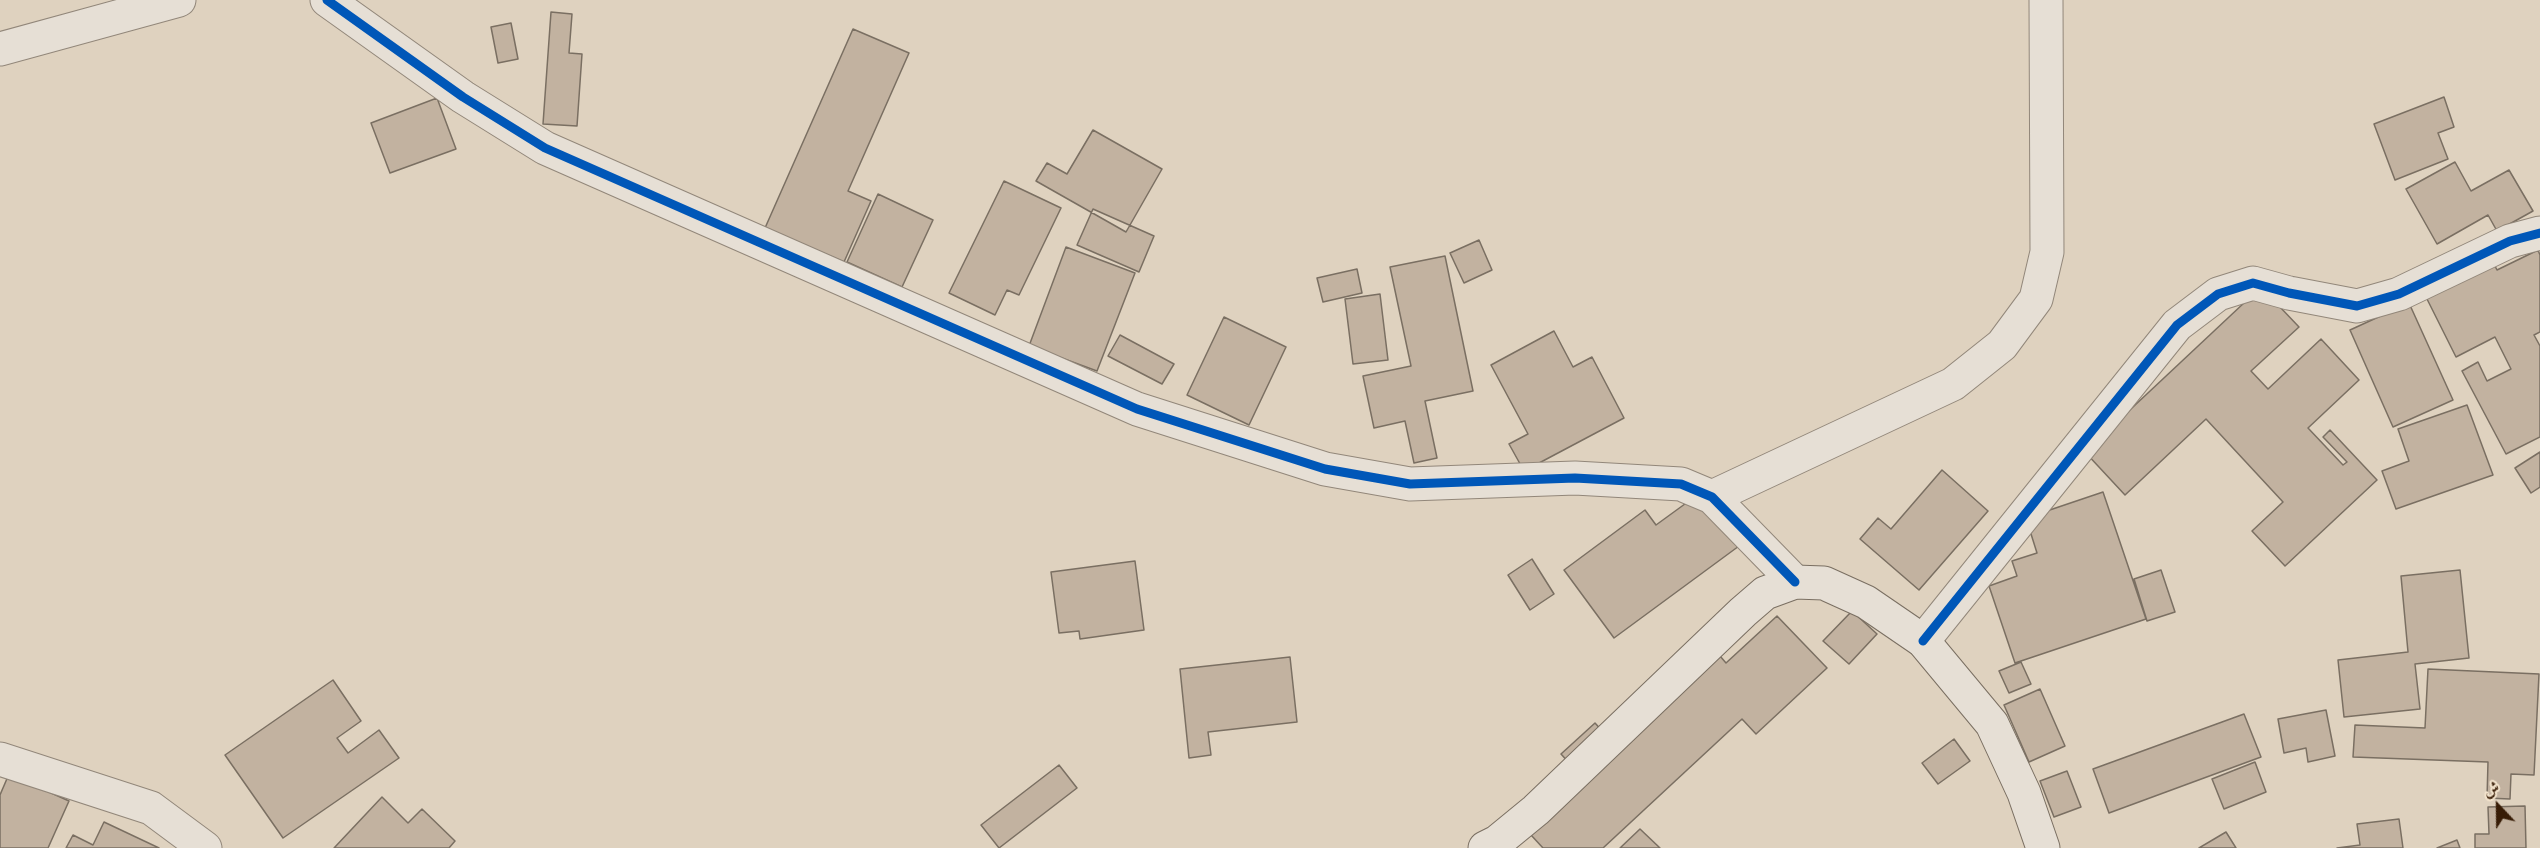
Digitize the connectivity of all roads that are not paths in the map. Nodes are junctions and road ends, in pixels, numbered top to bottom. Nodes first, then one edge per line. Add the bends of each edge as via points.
1 (179, 0) edge
2 (327, 0) edge
3 (2046, 0) edge
4 (0, 49) edge
5 (2540, 233) edge
6 (1712, 497) junction
7 (1795, 582) junction
8 (1923, 641) junction
9 (0, 759) edge
10 (205, 848) edge
11 (1485, 848) edge
12 (2043, 848) edge

1 - 4 street
2 - 6 street via 463,97 545,148 1137,409 1326,470 1410,484 1575,478 1681,484
3 - 6 street via 2046,252 2036,299 2002,345 1953,384
5 - 8 street via 2510,242 2399,294 2357,306 2253,283 2218,294 2177,325
6 - 7 street
7 - 8 street via 1824,583 1866,602
7 - 11 street via 1765,593 1536,810
8 - 12 street via 1992,724
9 - 10 street via 151,808

